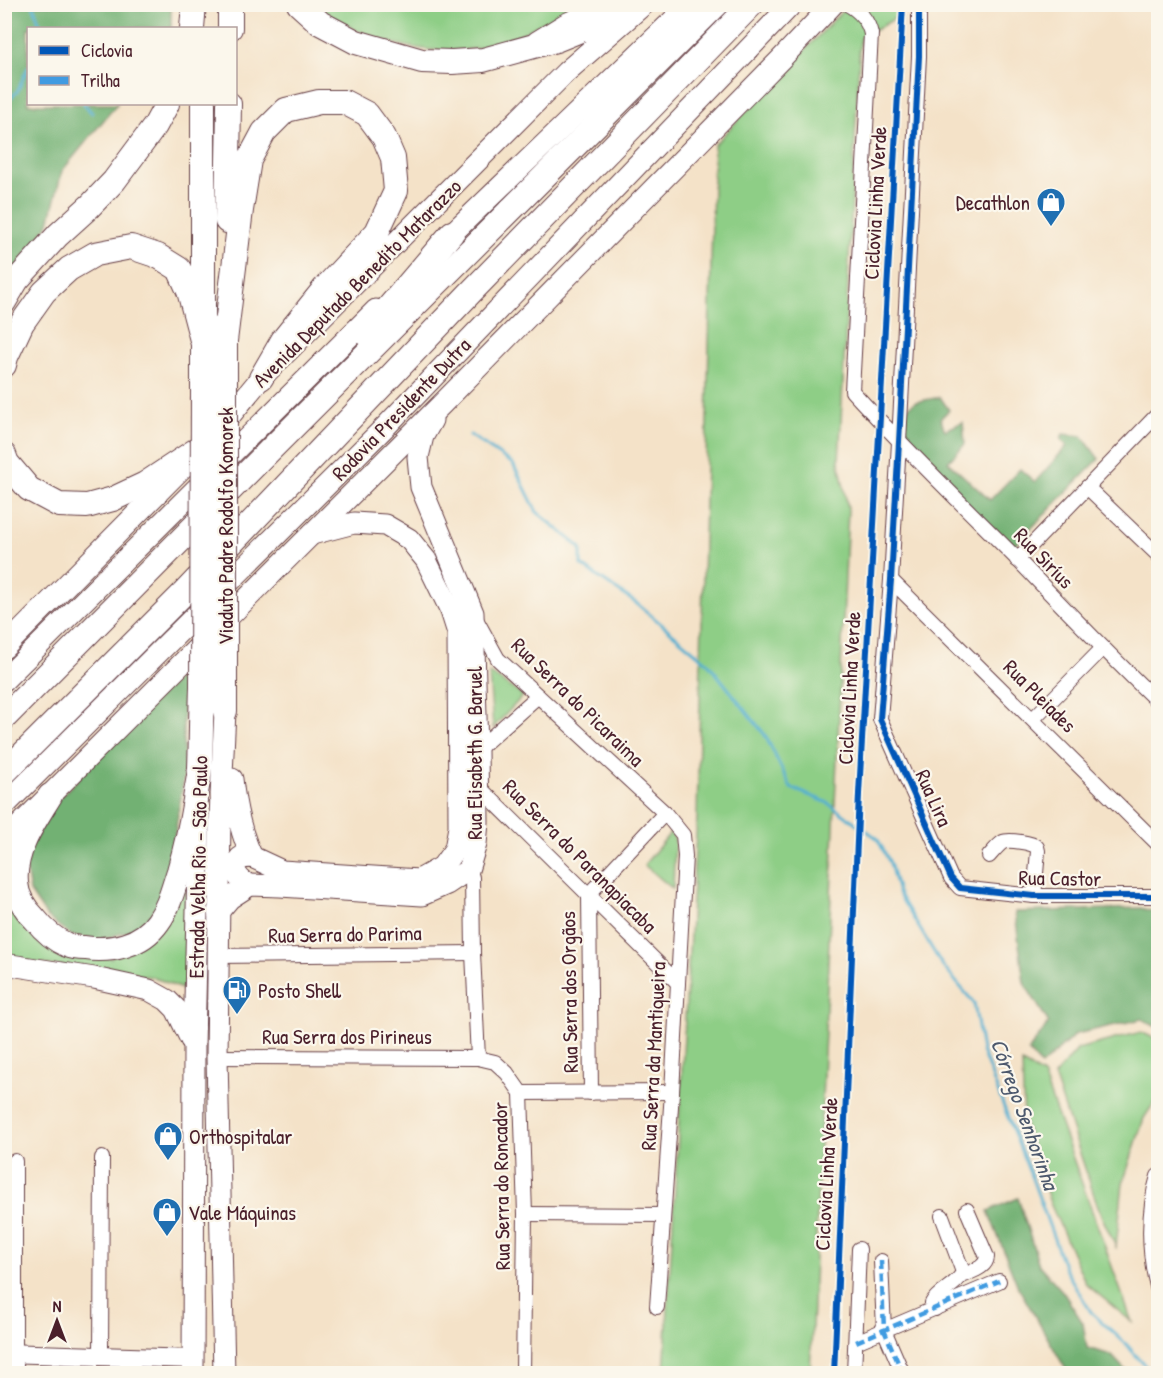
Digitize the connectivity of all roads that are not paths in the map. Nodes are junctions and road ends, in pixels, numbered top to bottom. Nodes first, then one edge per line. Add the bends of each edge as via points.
1 (194, 4) edge
2 (203, 4) edge
3 (230, 4) edge
4 (299, 4) edge
5 (602, 4) edge
6 (630, 4) edge
7 (644, 4) edge
8 (690, 4) edge
9 (717, 4) edge
10 (752, 4) edge
11 (792, 4) edge
12 (833, 4) edge
13 (847, 4) edge
14 (919, 4) edge
15 (192, 27) edge
16 (203, 27) edge
17 (230, 27) edge
18 (518, 51) junction
19 (166, 105) edge
20 (203, 105) edge
21 (229, 105) edge
22 (452, 233) junction
23 (4, 302) edge
24 (214, 343) junction
25 (4, 365) edge
26 (261, 378) junction
27 (442, 404) junction
28 (1158, 414) edge
29 (899, 442) junction
30 (207, 443) junction
31 (270, 450) junction
32 (4, 455) edge
33 (1087, 487) junction
34 (311, 534) junction
35 (1158, 555) edge
36 (1017, 560) junction
37 (891, 580) junction
38 (473, 613) junction
39 (4, 648) edge
40 (1103, 648) junction
41 (4, 680) edge
42 (213, 686) junction
43 (538, 696) junction
44 (1158, 702) edge
45 (225, 711) junction
46 (4, 718) edge
47 (1034, 719) junction
48 (477, 750) junction
49 (200, 771) junction
50 (4, 772) edge
51 (477, 784) junction
52 (50, 796) junction
53 (4, 806) edge
54 (665, 813) junction
55 (4, 841) edge
56 (1158, 844) edge
57 (989, 856) dead end
58 (252, 857) junction
59 (472, 878) dead end
60 (250, 885) junction
61 (960, 888) joint
62 (589, 894) junction
63 (1034, 896) junction
64 (1158, 896) edge
65 (218, 912) junction
66 (473, 953) junction
67 (218, 956) junction
68 (4, 964) edge
69 (678, 982) junction
70 (194, 1047) junction
71 (217, 1057) junction
72 (478, 1058) junction
73 (672, 1092) junction
74 (521, 1093) junction
75 (591, 1093) junction
76 (102, 1158) dead end
77 (15, 1161) dead end
78 (1158, 1176) edge
79 (967, 1210) dead end
80 (525, 1215) junction
81 (663, 1215) junction
82 (942, 1216) dead end
83 (1155, 1246) edge
84 (859, 1249) dead end
85 (881, 1261) dead end
86 (962, 1276) junction
87 (999, 1281) dead end
88 (1158, 1290) edge
89 (657, 1307) dead end
90 (935, 1309) junction
91 (884, 1330) junction
92 (856, 1342) junction
93 (10, 1353) edge
94 (101, 1355) junction
95 (193, 1366) edge
96 (17, 1374) edge
97 (224, 1374) edge
98 (523, 1374) edge
99 (855, 1374) edge
100 (903, 1374) edge

1 - 15 highway
2 - 16 highway
3 - 17 highway
4 - 18 highway via 320,23 356,42 422,61 483,60
5 - 18 street via 564,21
6 - 18 highway via 593,25
7 - 26 main road, Avenida Deputado Benedito Matarazzo via 566,72
8 - 22 main road
9 - 31 highway
10 - 50 highway, Rodovia Presidente Dutra via 183,594
11 - 53 main road, Rodovia Presidente Dutra via 387,425
12 - 27 main road
13 - 29 street, Rua Siríus via 863,16 871,34 852,391
14 - 29 street
19 - 23 highway via 114,182 58,235 17,280
20 - 24 highway
21 - 24 highway
22 - 31 highway
22 - 41 main road
24 - 25 highway via 179,269 158,256 131,247 95,254 69,269 44,292 22,322
24 - 26 highway via 249,160 264,132 286,110 319,102 344,102 367,114 393,158 396,191 377,232 283,340
24 - 42 highway, Viaduto Padre Rodolfo Komorek, bridge
26 - 30 main road, Avenida Deputado Benedito Matarazzo
27 - 34 main road
27 - 38 main road, Rua Elisabeth G. Baruel via 423,436 418,457 421,487
28 - 33 street
29 - 36 street, Rua Siríus
29 - 37 street
30 - 32 highway via 145,484 87,506 59,505 29,489
30 - 39 main road, Avenida Deputado Benedito Matarazzo
31 - 46 highway
33 - 35 street
33 - 36 street
34 - 52 main road
34 - 58 main road, Rua Elisabeth G. Baruel via 354,523 385,525 409,539 426,560 458,633 459,828 455,849 442,867 419,880 282,871
36 - 40 street, Rua Siríus
37 - 47 street, Rua Pleiades
37 - 61 street, Rua Lira via 880,719 951,878
38 - 43 street, Rua Serra do Picaraima via 498,659
38 - 48 main road, Rua Elisabeth G. Baruel
40 - 44 street, Rua Siríus
40 - 47 street
42 - 45 highway, Viaduto Padre Rodolfo Komorek
42 - 49 highway, Estrada Velha Rio - São Paulo
43 - 48 street
43 - 54 street, Rua Serra do Picaraima
45 - 58 main road via 234,803
45 - 65 main road, Estrada Velha Rio - São Paulo
47 - 56 street, Rua Pleiades
48 - 51 main road, Rua Elisabeth G. Baruel
49 - 52 highway via 183,859 171,898 147,934 116,947 94,950 67,945 36,921 17,890 17,861 22,844
49 - 70 main road, Estrada Velha Rio - São Paulo
51 - 60 main road, Rua Elisabeth G. Baruel via 476,844 468,870 447,884 422,895
51 - 62 street, Rua Serra do Paranapiacaba
52 - 55 main road
54 - 62 street, Rua Serra dos Orgãos
54 - 69 street, Rua Serra da Mantiqueira via 683,835 685,856
57 - 63 street via 1007,841 1037,847
58 - 60 main road via 240,858 235,870 239,879
59 - 66 street
60 - 65 main road
61 - 63 street, Rua Castor
62 - 69 street, Rua Serra do Paranapiacaba
62 - 75 street, Rua Serra dos Orgãos
63 - 64 street, Rua Castor
65 - 67 main road, Estrada Velha Rio - São Paulo
66 - 67 street, Rua Serra do Parima
66 - 72 street
67 - 71 main road, Estrada Velha Rio - São Paulo
68 - 70 main road via 149,990 177,1009
69 - 73 street, Rua Serra da Mantiqueira
70 - 95 main road, Estrada Velha Rio - São Paulo
71 - 72 street, Rua Serra dos Pirineus
71 - 97 main road, Estrada Velha Rio - São Paulo
72 - 74 street, Rua Serra do Roncador via 495,1062
73 - 75 street
73 - 81 street, Rua Serra da Mantiqueira
74 - 75 street
74 - 80 street, Rua Serra do Roncador
76 - 94 street
77 - 93 street
78 - 83 street via 1154,1191
79 - 86 street via 987,1260
80 - 81 street
80 - 98 street, Rua Serra do Roncador
81 - 89 street, Rua Serra da Mantiqueira
82 - 86 street
83 - 88 street via 1151,1260
84 - 92 street
85 - 91 street
86 - 90 street via 936,1296 932,1304
87 - 90 street
90 - 91 street
91 - 92 street
91 - 100 street
92 - 99 street
93 - 94 street
93 - 96 street
94 - 95 street

